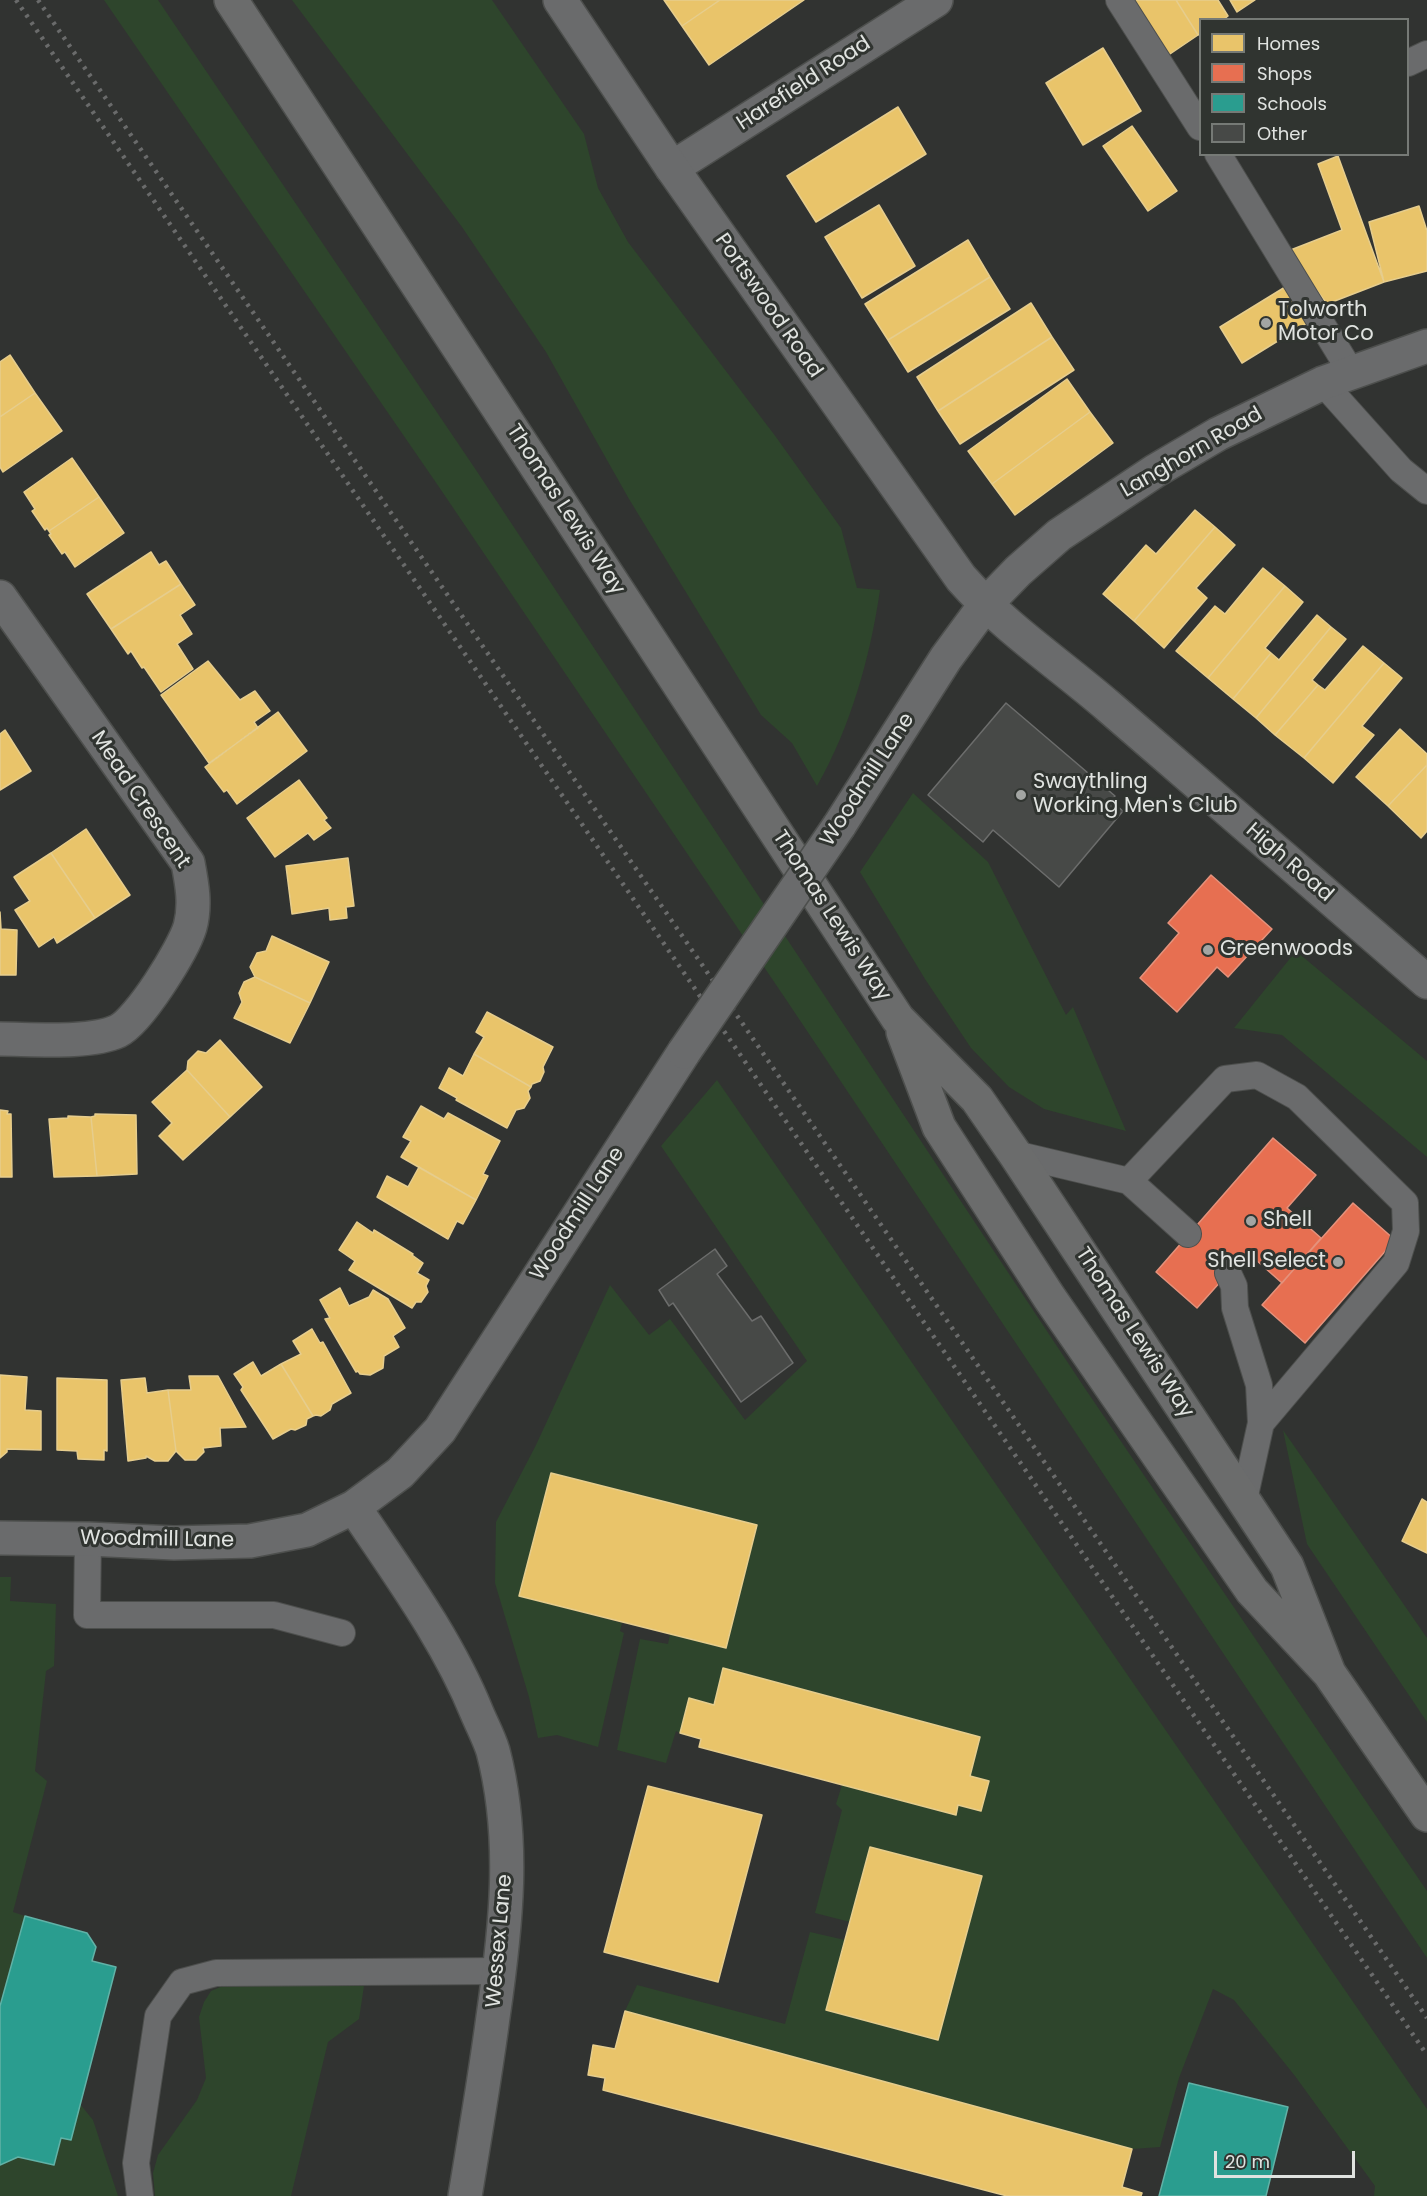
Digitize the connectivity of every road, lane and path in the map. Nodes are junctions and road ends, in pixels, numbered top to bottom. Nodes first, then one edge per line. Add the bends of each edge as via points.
1 (231, 0) edge
2 (560, 0) edge
3 (936, 0) edge
4 (1119, 0) edge
5 (1427, 54) edge
6 (1409, 62) edge
7 (1199, 125) edge
8 (1219, 156) edge
9 (672, 168) junction
10 (1427, 346) edge
11 (1337, 378) junction
12 (1427, 491) edge
13 (0, 597) edge
14 (985, 605) junction
15 (1427, 982) edge
16 (898, 1019) junction
17 (0, 1039) edge
18 (1016, 1154) junction
19 (1129, 1181) junction
20 (1188, 1234) dead end
21 (1228, 1273) dead end
22 (1261, 1422) junction
23 (1244, 1500) junction
24 (354, 1507) junction
25 (0, 1538) edge
26 (88, 1539) junction
27 (342, 1633) dead end
28 (1329, 1673) junction
29 (1427, 1815) edge
30 (500, 1971) junction
31 (140, 2196) edge
32 (465, 2196) edge

1 - 16 main road, Thomas Lewis Way
2 - 9 street, Portswood Road
3 - 9 street, Harefield Road
4 - 7 lane
5 - 6 lane
8 - 11 lane
9 - 14 street, Portswood Road via 899,494
10 - 11 street, Langhorn Road
11 - 12 lane via 1401,470
11 - 14 street, Langhorn Road via 1218,434 1096,510 1059,535
13 - 17 street, Mead Crescent via 188,863 194,895 190,927 169,969 137,1014 119,1030 94,1038
14 - 15 street, High Road
14 - 24 street, Woodmill Lane, bridge via 684,1052 440,1430 400,1473
16 - 18 main road, Thomas Lewis Way via 977,1099
16 - 28 main road, Thomas Lewis Way via 939,1127 1049,1297 1252,1591
18 - 19 lane
18 - 23 main road, Thomas Lewis Way
19 - 20 lane
19 - 22 lane via 1226,1079 1257,1075 1297,1097 1406,1203 1406,1231 1396,1263
21 - 22 lane via 1234,1286 1234,1308 1259,1385
22 - 23 lane
23 - 28 main road, Thomas Lewis Way via 1287,1566
24 - 26 street, Woodmill Lane via 307,1530 250,1541 174,1544
24 - 30 street, Wessex Lane via 465,1682 492,1749 507,1855
25 - 26 street, Woodmill Lane
26 - 27 lane via 87,1615 274,1615
28 - 29 main road, Thomas Lewis Way
30 - 31 lane via 216,1973 182,1982 158,2016 136,2163
30 - 32 street, Wessex Lane

